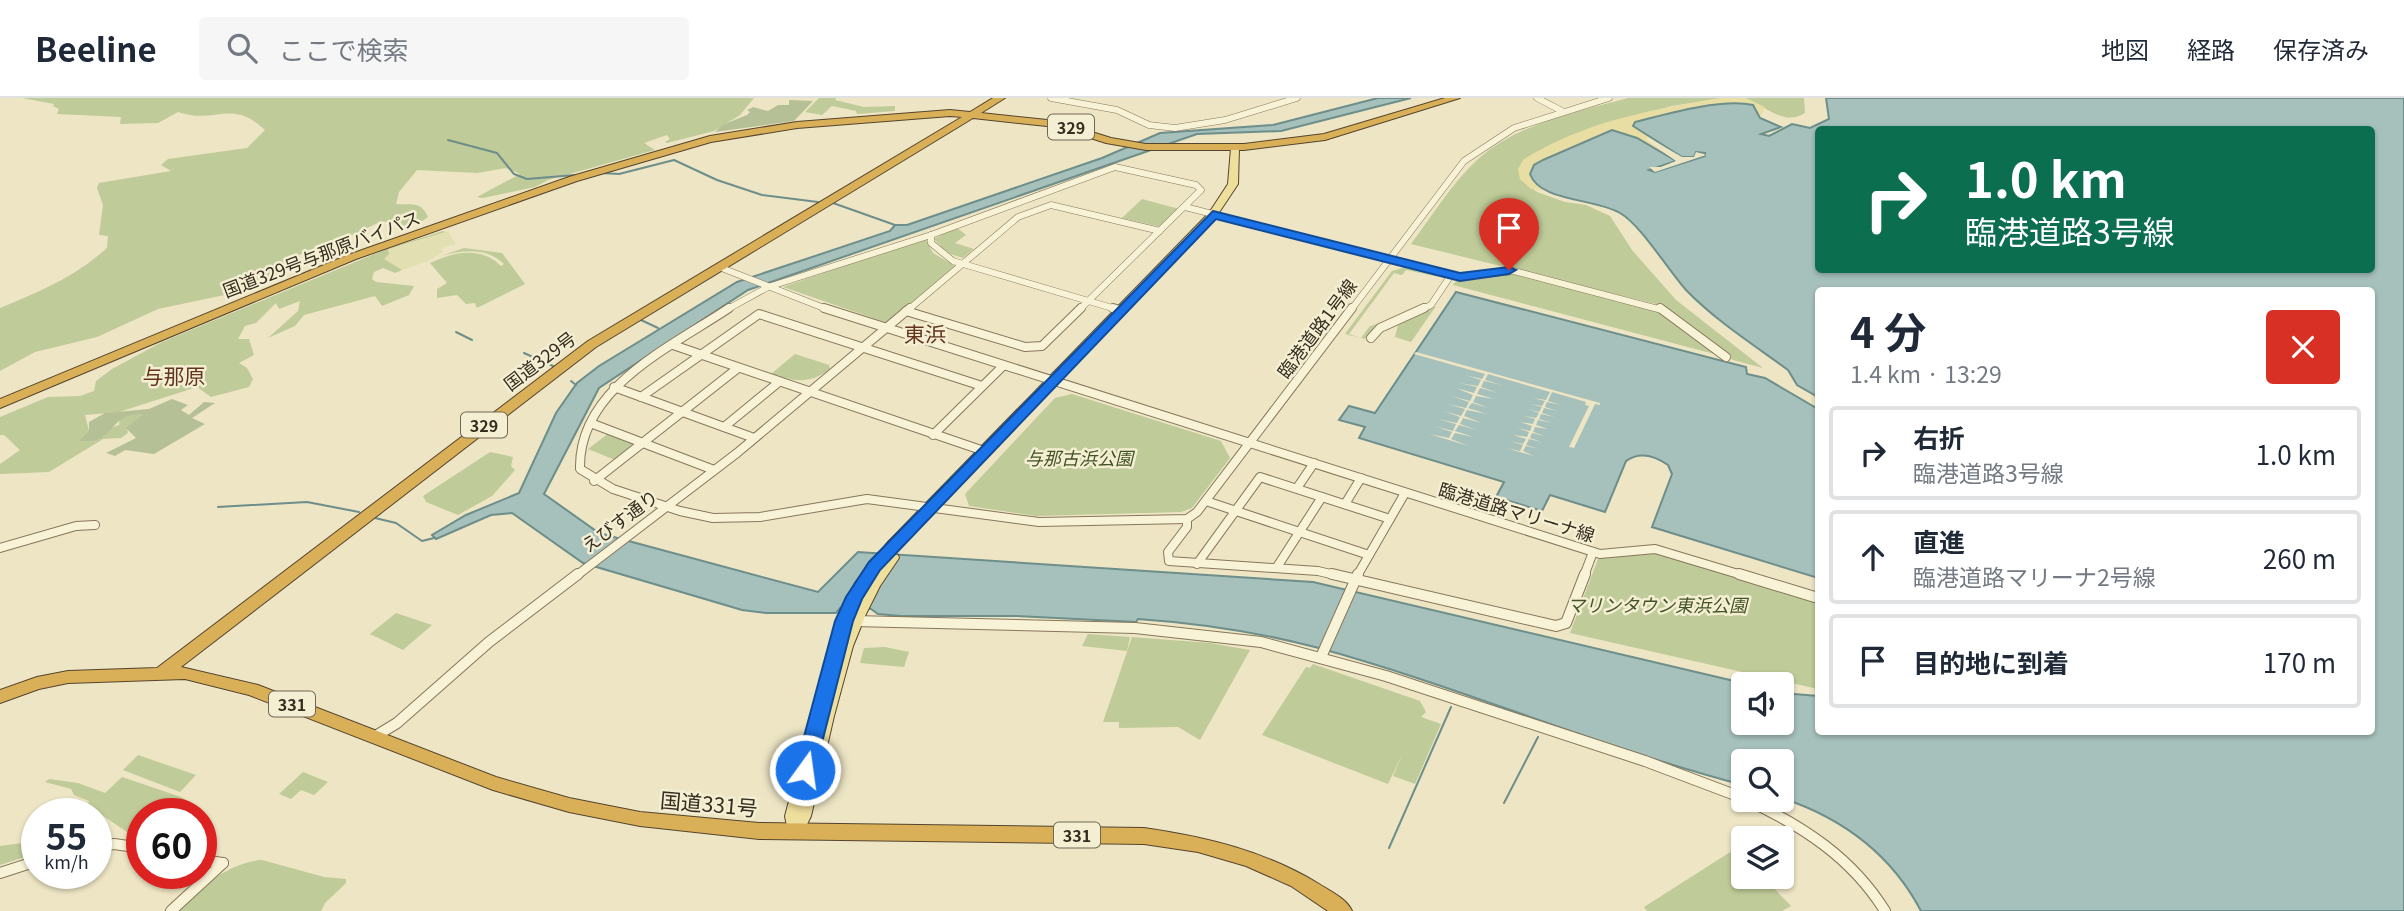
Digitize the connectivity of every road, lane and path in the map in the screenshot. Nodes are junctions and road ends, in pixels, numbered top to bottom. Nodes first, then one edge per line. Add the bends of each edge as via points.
1 (1000, 98) edge
2 (1051, 98) edge
3 (1297, 98) edge
4 (1455, 98) edge
5 (1537, 98) edge
6 (1609, 98) edge
7 (1562, 111) junction
8 (971, 114) junction
9 (804, 125) junction
10 (771, 128) junction
11 (817, 131) junction
12 (788, 134) junction
13 (1270, 145) junction
14 (1235, 148) junction
15 (662, 152) junction
16 (1238, 160) junction
17 (1031, 197) junction
18 (1051, 205) junction
19 (1185, 207) junction
20 (1217, 216) junction
21 (1160, 231) junction
22 (931, 235) junction
23 (1387, 259) junction
24 (961, 264) junction
25 (719, 267) junction
26 (1451, 275) junction
27 (765, 286) junction
28 (1089, 301) junction
29 (1121, 310) junction
30 (906, 311) junction
31 (884, 329) junction
32 (1371, 338) dead end
33 (673, 345) junction
34 (862, 348) junction
35 (698, 355) junction
36 (1726, 357) dead end
37 (1003, 366) junction
38 (738, 368) junction
39 (779, 382) junction
40 (1054, 383) junction
41 (982, 386) junction
42 (614, 387) junction
43 (809, 393) junction
44 (641, 397) junction
45 (0, 404) edge
46 (682, 412) junction
47 (593, 424) junction
48 (724, 427) junction
49 (933, 435) junction
50 (754, 438) junction
51 (643, 443) junction
52 (1249, 444) junction
53 (984, 451) junction
54 (1314, 463) junction
55 (714, 470) junction
56 (1361, 478) junction
57 (594, 481) junction
58 (1297, 488) junction
59 (1405, 493) junction
60 (1322, 497) junction
61 (1206, 500) junction
62 (1345, 504) junction
63 (665, 507) junction
64 (934, 507) junction
65 (1236, 511) junction
66 (1187, 519) junction
67 (1390, 519) junction
68 (95, 525) dead end
69 (1299, 532) junction
70 (0, 548) edge
71 (1593, 552) junction
72 (1368, 555) junction
73 (1197, 564) junction
74 (1277, 567) junction
75 (1354, 583) junction
76 (1815, 597) edge
77 (852, 615) junction
78 (1323, 653) junction
79 (163, 672) junction
80 (3, 693) edge
81 (374, 737) junction
82 (1731, 794) edge
83 (1770, 812) edge
84 (795, 832) junction
85 (21, 866) edge
86 (0, 873) edge
87 (195, 889) edge
88 (171, 911) edge
89 (1343, 911) edge
90 (1885, 911) edge

1 - 8 highway, 国道329号 / 329
2 - 3 street via 1117,110 1166,128 1225,120
4 - 13 highway, 国道329号与那原バイパス / 329 via 1379,121
5 - 7 street
6 - 7 street, 臨港道路1号線
7 - 23 street, 臨港道路1号線 via 1509,131 1471,155 1451,174
8 - 9 highway, 国道329号与那原バイパス / 329 via 925,113
8 - 11 highway, 国道329号与那原バイパス / 329
8 - 14 highway, 国道329号与那原バイパス / 329 via 1057,124 1126,145
8 - 25 highway, 国道329号 / 329
9 - 10 highway, 国道329号与那原バイパス / 329
9 - 11 highway via 823,125
10 - 12 highway via 766,133
10 - 15 highway, 国道329号与那原バイパス / 329
11 - 12 highway, 国道329号与那原バイパス / 329
12 - 15 highway, 国道329号与那原バイパス / 329
13 - 14 highway, 国道329号与那原バイパス / 329
13 - 16 main road via 1244,151
14 - 16 main road
14 - 20 main road via 1233,184
15 - 45 highway, 国道329号与那原バイパス / 329 via 573,179 290,281
16 - 20 main road via 1238,188
17 - 18 street
17 - 19 street via 1119,166 1199,187 1201,192
17 - 22 street
18 - 21 street
18 - 24 street via 1018,217
19 - 20 street
19 - 21 street
20 - 23 street
20 - 29 main road
20 - 40 main road
21 - 28 street
22 - 24 street via 929,241 937,251
22 - 27 street
23 - 26 street
23 - 52 street, 臨港道路1号線
24 - 28 street
24 - 30 street
25 - 27 street
25 - 79 highway, 国道329号 / 329 via 581,352
26 - 32 street via 1431,305 1380,328
26 - 36 street via 1472,278 1514,271 1657,306
27 - 31 street
27 - 33 street
28 - 29 street
28 - 30 street via 1047,343 1032,348
29 - 40 main road
30 - 31 street
31 - 34 street, えびす通り
31 - 37 street
33 - 35 street
33 - 42 street
34 - 35 street via 759,314
34 - 41 street
34 - 43 street, えびす通り
35 - 38 street
35 - 44 street
37 - 40 street
37 - 41 street
38 - 39 street
38 - 46 street
39 - 43 street
39 - 48 street
40 - 52 street
40 - 53 main road
40 - 64 main road
41 - 49 street
42 - 44 street
42 - 47 street
43 - 49 street
43 - 50 street, えびす通り
44 - 46 street
46 - 48 street
46 - 51 street
47 - 51 street
47 - 57 street via 579,461 580,469
48 - 50 street
49 - 53 street
50 - 55 street, えびす通り
51 - 55 street
51 - 57 street
52 - 54 street, 臨港道路マリーナ線
52 - 61 street, 臨港道路1号線
53 - 64 main road
54 - 56 street, 臨港道路マリーナ線
54 - 58 street
55 - 63 street, えびす通り
56 - 59 street, 臨港道路マリーナ線
56 - 62 street
57 - 63 street
58 - 60 street
58 - 65 street via 1260,477
59 - 67 street
59 - 71 street, 臨港道路マリーナ線
60 - 62 street
60 - 69 street
61 - 65 street
61 - 66 street, 臨港道路1号線
62 - 67 street
63 - 64 street via 726,519 852,500
63 - 81 street, えびす通り
64 - 66 street via 1057,523
64 - 77 main road via 891,553
65 - 69 street
65 - 73 street
66 - 73 street, 臨港道路1号線 via 1187,527 1167,557
67 - 72 street
68 - 70 street
69 - 72 street
69 - 74 street
71 - 75 street via 1562,626
71 - 76 street, 臨港道路マリーナ線 via 1611,555 1655,549
72 - 75 street
73 - 74 street
74 - 75 street
75 - 78 street
77 - 78 street via 1153,630 1239,638
77 - 84 main road via 803,816
78 - 82 street
79 - 80 highway via 68,677
79 - 81 highway, 国道331号 / 331 via 239,685
81 - 84 highway, 国道331号 / 331 via 493,783 594,811 662,822
83 - 90 street via 1846,862 1869,885
84 - 89 highway, 国道331号 / 331 via 1144,836 1191,841 1275,868
85 - 86 street
87 - 88 street

